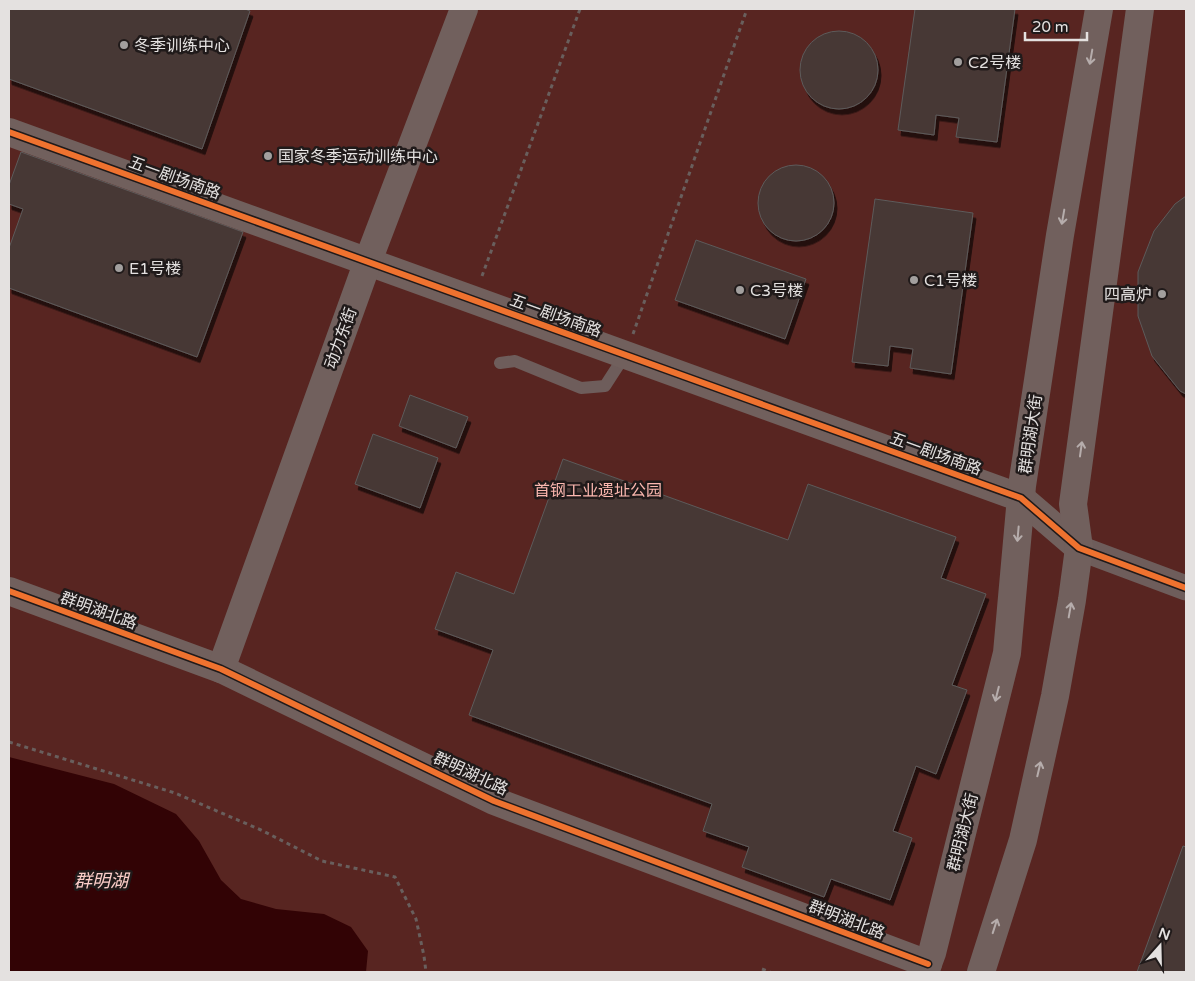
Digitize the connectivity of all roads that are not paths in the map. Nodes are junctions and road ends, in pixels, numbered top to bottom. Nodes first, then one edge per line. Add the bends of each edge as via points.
1 (464, 9) edge
2 (1099, 9) edge
3 (1140, 9) edge
4 (9, 132) edge
5 (368, 261) junction
6 (625, 355) junction
7 (500, 363) dead end
8 (1021, 498) junction
9 (1079, 548) junction
10 (1186, 588) edge
11 (9, 591) edge
12 (221, 669) junction
13 (927, 968) edge
14 (980, 972) edge

1 - 5 street, 动力东街
2 -> 8 street, 群明湖大街 via 1060,235
9 -> 3 street via 1073,504
4 - 5 street, 五一剧场南路
5 - 6 street, 五一剧场南路
5 - 12 street, 动力东街
6 - 7 lane via 604,386 581,388 515,361
6 - 8 street, 五一剧场南路
8 - 9 street, 五一剧场南路
8 -> 13 street, 群明湖大街 via 1007,654
9 - 10 street
14 -> 9 street via 1023,840 1055,696
11 - 12 street, 群明湖北路
12 - 13 street, 群明湖北路 via 494,801

